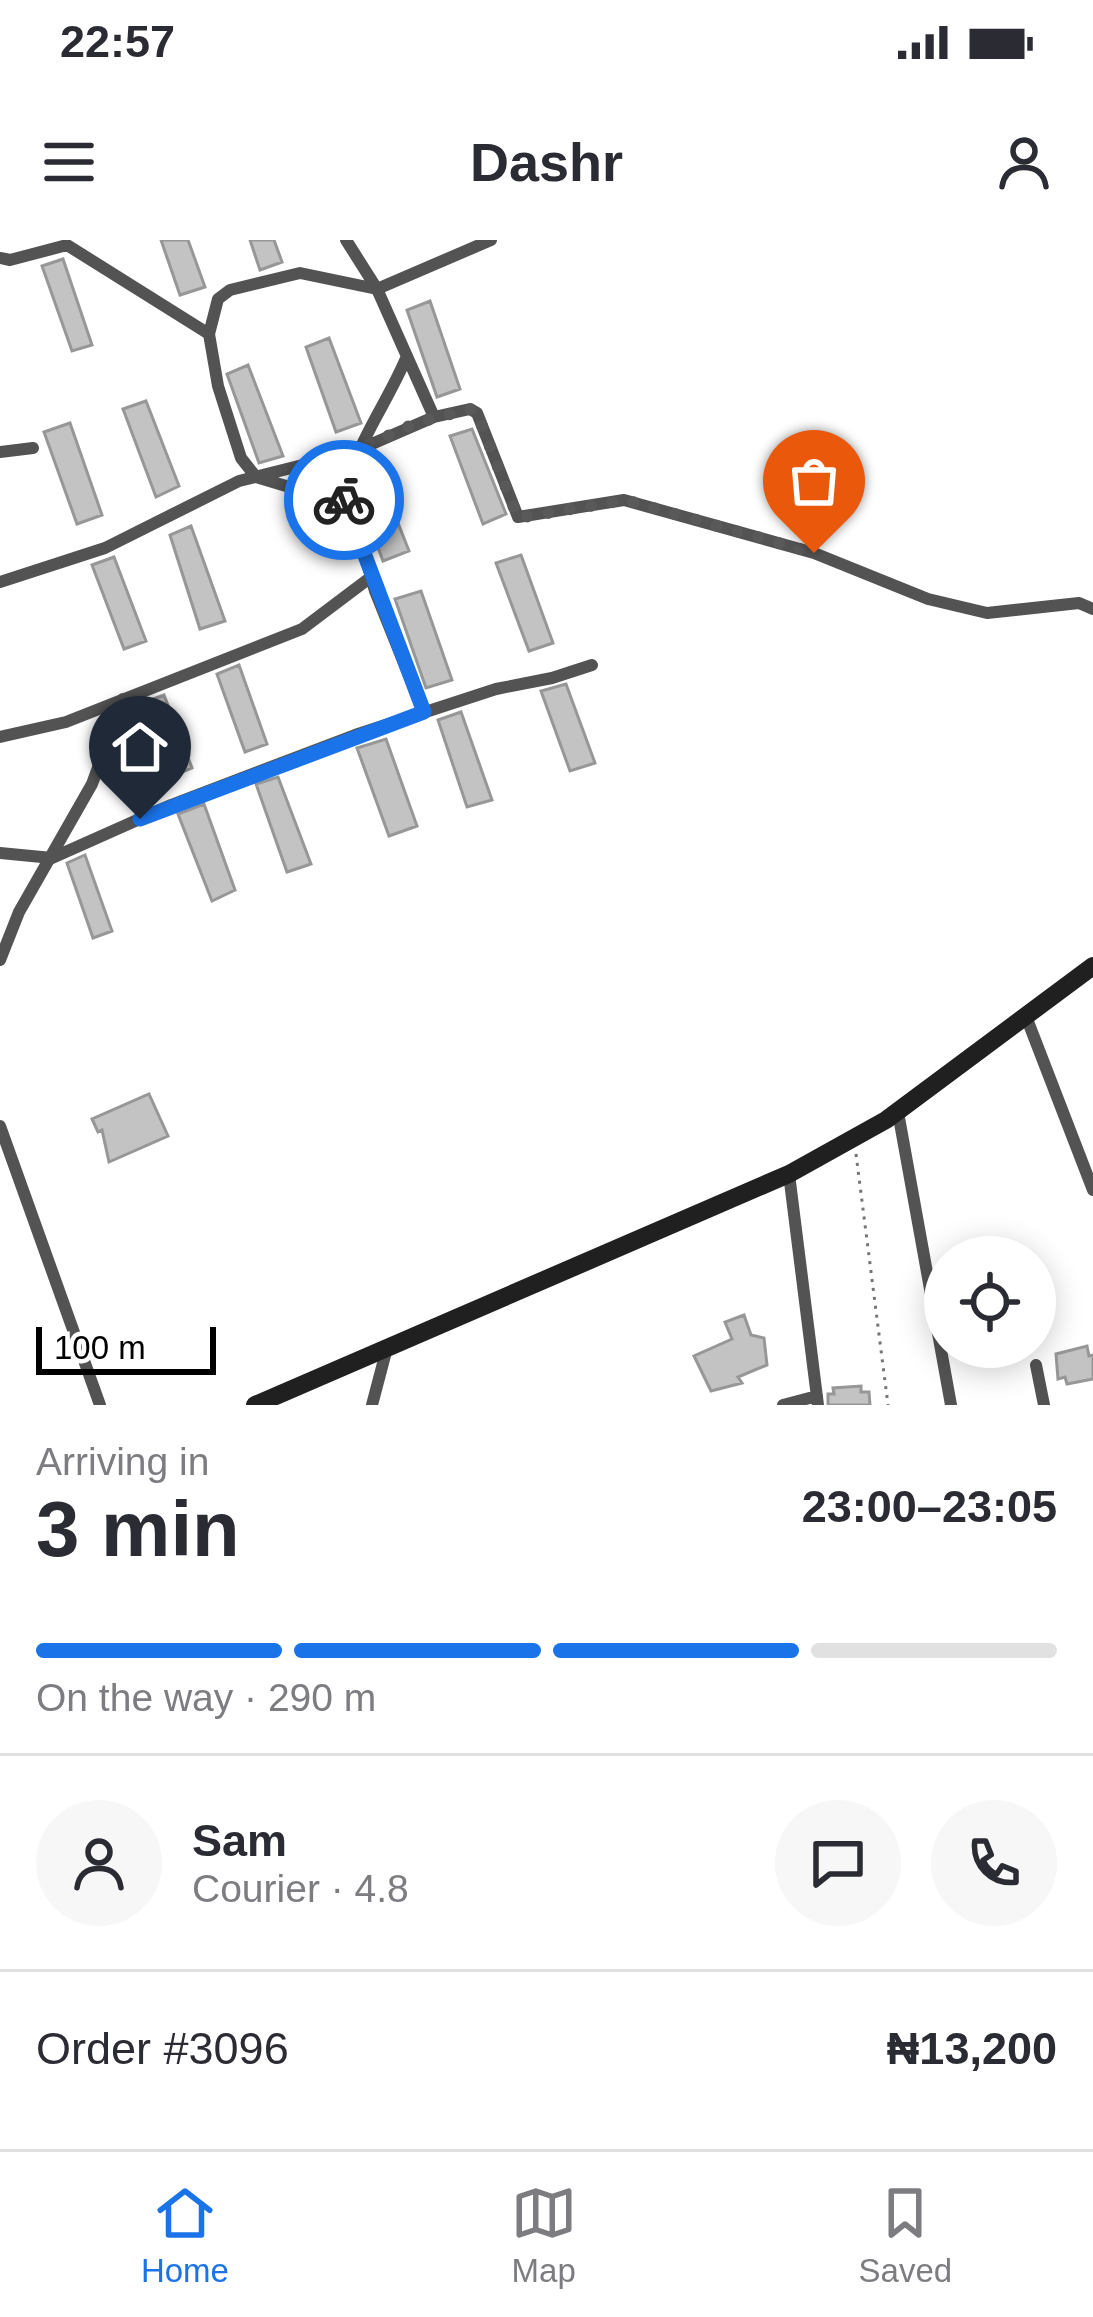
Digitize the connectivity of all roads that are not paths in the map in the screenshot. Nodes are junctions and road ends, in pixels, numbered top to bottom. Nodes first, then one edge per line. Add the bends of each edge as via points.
1 (346, 240) edge
2 (491, 240) edge
3 (0, 258) edge
4 (377, 289) junction
5 (208, 334) junction
6 (407, 356) junction
7 (434, 417) junction
8 (33, 448) dead end
9 (357, 450) junction
10 (0, 452) edge
11 (256, 477) junction
12 (343, 507) junction
13 (371, 577) junction
14 (0, 582) edge
15 (1093, 609) edge
16 (592, 665) dead end
17 (123, 699) junction
18 (424, 712) junction
19 (0, 737) edge
20 (0, 853) edge
21 (52, 858) junction
22 (0, 960) edge
23 (1093, 965) edge
24 (1027, 1019) junction
25 (898, 1112) junction
26 (0, 1126) edge
27 (789, 1174) junction
28 (1093, 1190) edge
29 (387, 1348) junction
30 (1037, 1368) edge
31 (817, 1401) edge
32 (100, 1405) edge
33 (255, 1405) edge
34 (372, 1405) edge
35 (783, 1405) edge
36 (951, 1405) edge
37 (1043, 1405) edge

1 - 4 street
2 - 4 street
3 - 5 street via 67,245
4 - 5 street via 300,273 230,290 218,299
4 - 6 street
5 - 11 street via 241,458
6 - 7 street
6 - 9 street
7 - 9 street
7 - 15 street via 477,413 518,518 625,500 987,613 1079,603
8 - 10 street
9 - 11 street
9 - 12 street
11 - 12 street
11 - 14 street via 105,548
12 - 13 street via 354,518
13 - 17 street via 302,629
13 - 18 street
16 - 18 street
17 - 19 street
17 - 21 street via 92,784
18 - 21 street
20 - 21 street
21 - 22 street
23 - 24 main road
24 - 25 main road
24 - 28 street
25 - 27 main road
25 - 36 street
26 - 32 street
27 - 29 main road
27 - 31 street
29 - 33 main road
29 - 34 street
30 - 37 street
31 - 35 street

